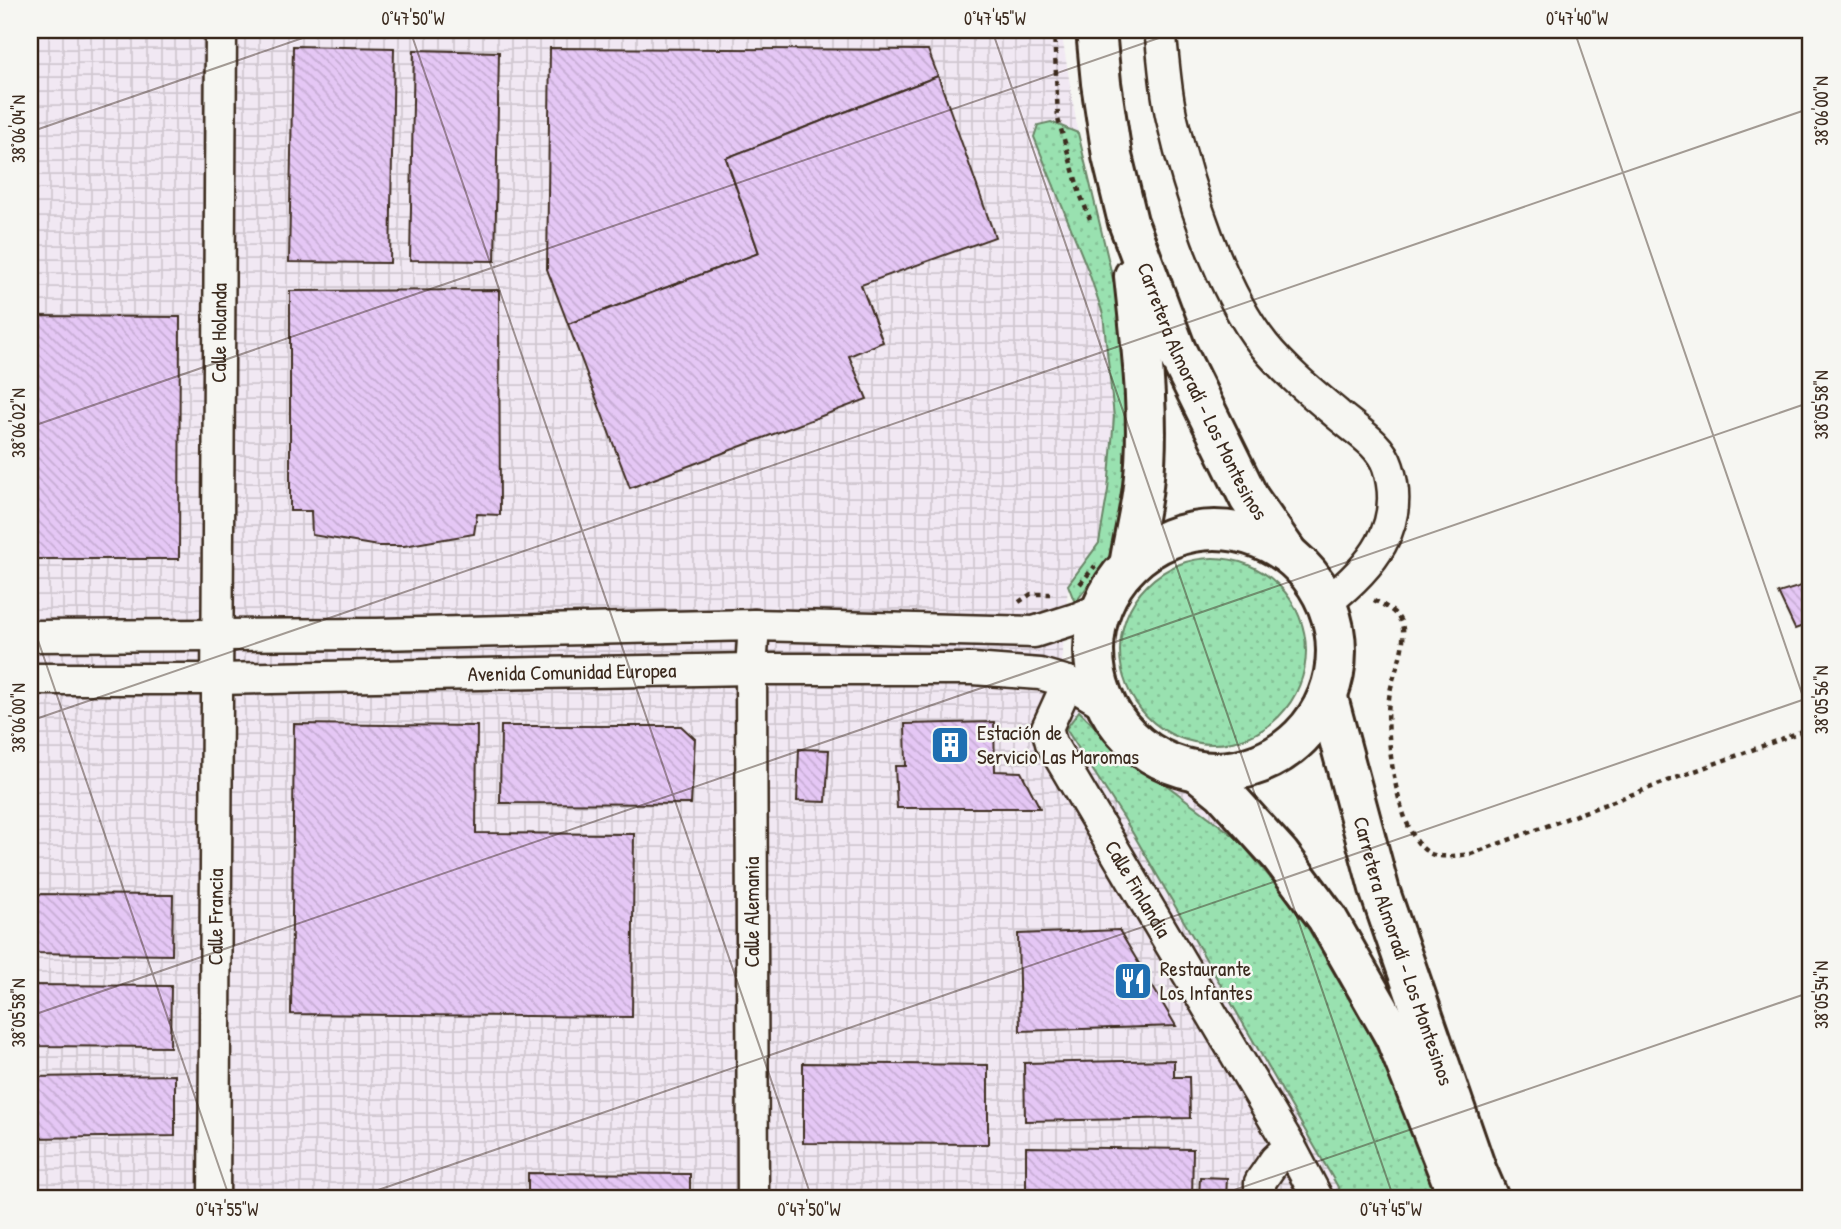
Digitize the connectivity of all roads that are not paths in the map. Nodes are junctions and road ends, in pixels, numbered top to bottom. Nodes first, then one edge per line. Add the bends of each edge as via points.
1 (221, 30) edge
2 (1096, 30) edge
3 (1160, 30) edge
4 (1111, 225) junction
5 (1288, 554) junction
6 (1116, 561) junction
7 (1338, 594) junction
8 (1102, 608) junction
9 (754, 625) junction
10 (217, 635) junction
11 (30, 636) edge
12 (751, 669) junction
13 (30, 679) edge
14 (217, 679) junction
15 (1068, 682) junction
16 (1328, 698) junction
17 (1106, 705) junction
18 (1181, 771) junction
19 (1290, 1146) junction
20 (214, 1199) edge
21 (753, 1199) edge
22 (1259, 1199) edge
23 (1318, 1199) edge
24 (1459, 1199) edge
25 (1489, 1199) edge

1 - 10 street, Calle Holanda
2 - 4 main road, Carretera Almoradí - Los Montesinos via 1112,156
3 - 7 street via 1172,118 1192,187 1219,265 1246,319 1265,346 1317,398 1368,439 1388,465 1394,510 1387,533 1358,577
4 - 5 main road, Carretera Almoradí - Los Montesinos via 1249,498
4 - 6 main road, Carretera Almoradí - Los Montesinos via 1142,355 1144,435 1143,485
5 - 6 main road via 1263,539 1235,531 1206,530
5 - 7 main road via 1317,584
6 - 8 main road via 1113,586
7 - 16 main road via 1335,675
8 - 9 street, Avenida Comunidad Europea via 1034,632
8 - 17 main road via 1094,657
9 - 10 street, Avenida Comunidad Europea
9 - 12 street, Calle Alemania
10 - 11 street, Avenida Comunidad Europea
10 - 14 street, Calle Francia
12 - 14 street, Avenida Comunidad Europea
12 - 15 street, Avenida Comunidad Europea via 973,669 1040,674
12 - 21 street, Calle Alemania
13 - 14 street, Avenida Comunidad Europea
14 - 20 street, Calle Francia
15 - 17 street, Avenida Comunidad Europea
15 - 19 street, Calle Finlandia via 1047,728 1051,744
16 - 18 main road via 1311,726 1288,749 1260,764 1229,772
16 - 25 main road, Carretera Almoradí - Los Montesinos via 1380,892
17 - 18 main road via 1122,730 1143,749
18 - 24 main road, Carretera Almoradí - Los Montesinos via 1223,792 1280,855 1327,918 1395,1037
19 - 22 street via 1259,1182
19 - 23 street, Calle Finlandia

